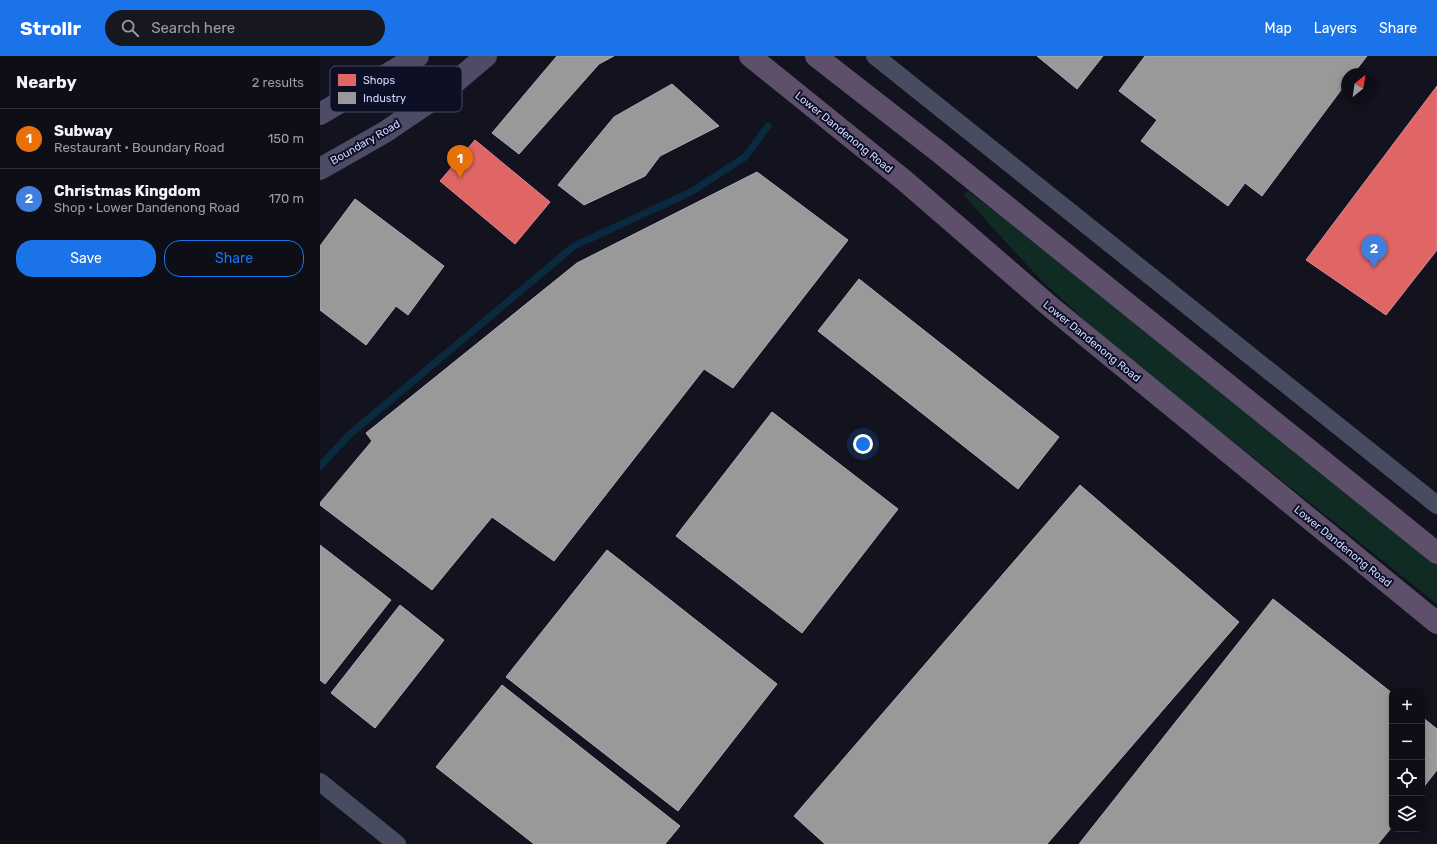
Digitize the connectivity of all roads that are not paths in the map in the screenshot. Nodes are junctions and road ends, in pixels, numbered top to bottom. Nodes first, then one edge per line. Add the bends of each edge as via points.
1 (418, 56) edge
2 (486, 56) edge
3 (750, 56) edge
4 (816, 56) edge
5 (875, 56) edge
6 (401, 66) edge
7 (462, 76) edge
8 (330, 108) edge
9 (414, 112) edge
10 (320, 114) edge
11 (320, 168) edge
12 (1437, 505) edge
13 (1437, 553) edge
14 (1437, 623) edge
15 (320, 782) edge
16 (397, 844) edge

1 - 6 main road
2 - 7 main road, Boundary Road
3 - 14 highway, Lower Dandenong Road via 905,181 1053,309
4 - 13 highway
5 - 12 street
8 - 10 main road
9 - 11 main road, Boundary Road via 385,132
15 - 16 street

